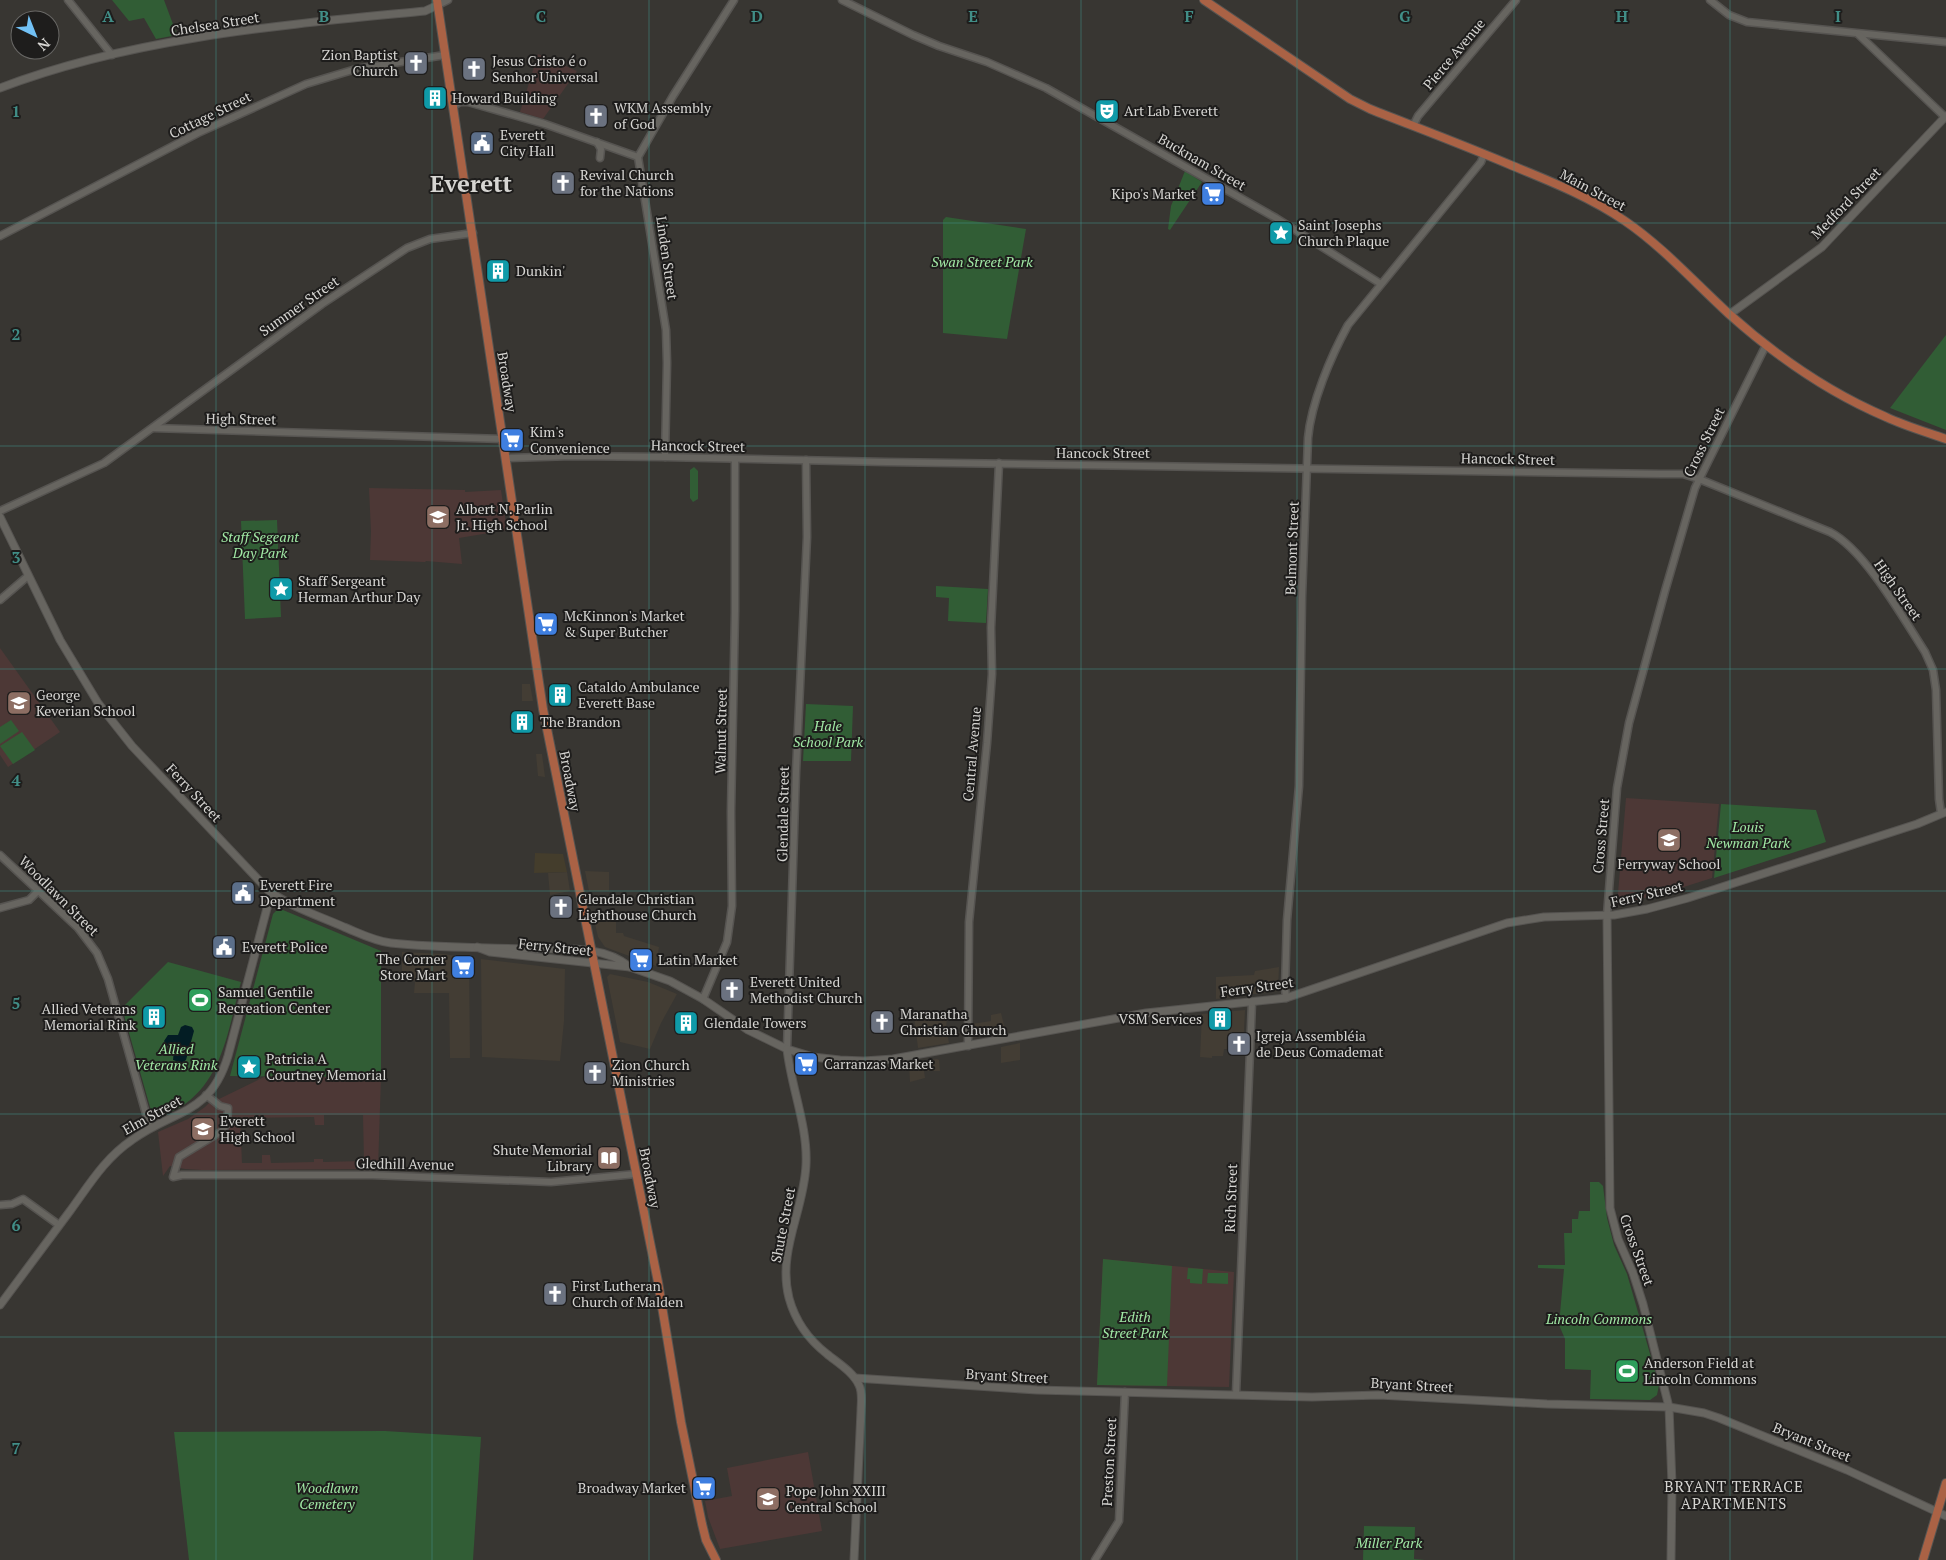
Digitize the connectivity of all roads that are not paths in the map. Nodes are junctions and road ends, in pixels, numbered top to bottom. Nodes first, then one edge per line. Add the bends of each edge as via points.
1 (68, 0) edge
2 (448, 0) edge
3 (734, 0) edge
4 (842, 0) edge
5 (1204, 0) edge
6 (1516, 0) edge
7 (1710, 0) edge
8 (438, 2) edge
9 (1858, 34) junction
10 (1946, 42) edge
11 (112, 55) junction
12 (445, 55) junction
13 (0, 88) edge
14 (453, 106) junction
15 (1946, 117) edge
16 (1413, 126) junction
17 (597, 142) junction
18 (1484, 154) junction
19 (638, 157) junction
20 (600, 158) dead end
21 (473, 234) junction
22 (0, 236) edge
23 (1380, 284) junction
24 (1730, 314) junction
25 (1766, 345) junction
26 (153, 428) junction
27 (503, 439) junction
28 (1946, 439) edge
29 (665, 457) junction
30 (506, 458) junction
31 (735, 459) junction
32 (806, 460) junction
33 (999, 463) junction
34 (1308, 469) junction
35 (1699, 479) junction
36 (0, 511) edge
37 (0, 517) edge
38 (28, 576) junction
39 (0, 600) edge
40 (1944, 812) edge
41 (0, 855) edge
42 (38, 891) junction
43 (271, 893) junction
44 (0, 908) edge
45 (1607, 916) junction
46 (477, 947) junction
47 (592, 952) junction
48 (594, 963) junction
49 (630, 967) junction
50 (1286, 998) junction
51 (702, 1000) junction
52 (1252, 1002) junction
53 (968, 1046) junction
54 (787, 1049) junction
55 (206, 1096) junction
56 (150, 1128) junction
57 (636, 1174) junction
58 (0, 1205) edge
59 (59, 1226) junction
60 (0, 1305) edge
61 (855, 1378) junction
62 (1125, 1392) junction
63 (1236, 1394) junction
64 (1669, 1407) junction
65 (1946, 1483) edge
66 (1937, 1512) junction
67 (1946, 1516) edge
68 (716, 1560) edge
69 (854, 1560) edge
70 (1095, 1560) edge
71 (1670, 1560) edge
72 (1923, 1560) edge

1 - 11 street
2 - 8 street
3 - 19 street
4 - 23 street, Bucknam Street via 913,35 1046,88 1268,213
5 - 16 main road, Main Street via 1339,93
6 - 16 street, Pierce Avenue
7 - 9 street via 1725,13 1747,22
8 - 11 main road, Chelsea Street via 425,11 213,36
8 - 12 main road, Broadway
9 - 10 street
9 - 15 street
11 - 13 main road, Chelsea Street via 35,75
12 - 14 main road, Broadway
12 - 22 street, Cottage Street via 356,69 306,84 128,168
14 - 17 street via 468,102
14 - 21 main road, Broadway
15 - 24 main road, Medford Street via 1822,247
16 - 18 main road, Main Street
17 - 19 street
17 - 20 street
18 - 23 street, Belmont Street via 1481,163
18 - 24 main road, Main Street via 1567,188 1617,216 1646,237
19 - 29 street, Linden Street via 666,330
21 - 26 street, Summer Street via 430,239 407,248 322,304
21 - 27 main road, Broadway
23 - 34 street, Belmont Street via 1354,317 1336,349 1312,413
24 - 25 main road, Main Street
25 - 28 main road, Main Street via 1844,398 1897,422
25 - 35 street, Cross Street
26 - 27 street, High Street
26 - 36 street via 104,463
27 - 30 main road, Broadway
29 - 30 street, Hancock Street
29 - 31 street, Hancock Street
30 - 47 main road, Broadway via 545,718
31 - 32 street, Hancock Street
31 - 51 street, Walnut Street via 732,906 727,942
32 - 33 street, Hancock Street
32 - 54 street, Glendale Street via 807,537
33 - 34 street, Hancock Street
33 - 53 street, Central Avenue via 991,628 992,674 969,922
34 - 35 street, Hancock Street via 1683,474
34 - 50 street, Belmont Street via 1299,786 1287,920
35 - 40 street, High Street via 1825,529 1846,542 1866,565 1925,652 1933,670 1939,799
35 - 45 street, Cross Street via 1629,723 1617,788
37 - 38 main road, Ferry Street
38 - 39 street
38 - 43 main road, Ferry Street via 70,658 110,720
40 - 45 main road, Ferry Street via 1917,824 1688,898
41 - 42 street, Woodlawn Street
42 - 44 street via 29,900
42 - 56 street, Woodlawn Street via 83,934 100,959
43 - 46 main road, Ferry Street via 380,941
43 - 55 main road, Elm Street via 224,1069
45 - 50 main road, Ferry Street via 1544,917 1507,923
45 - 64 main road, Cross Street via 1610,1213 1642,1298
46 - 47 main road, Ferry Street
46 - 48 main road, Ferry Street via 490,952
47 - 48 main road, Broadway
47 - 49 main road, Ferry Street via 611,956
48 - 49 main road, Ferry Street
48 - 57 main road, Broadway
49 - 51 main road, Ferry Street via 670,981
50 - 52 main road, Ferry Street
51 - 54 main road, Ferry Street via 750,1031
52 - 53 main road, Ferry Street via 1146,1012
52 - 63 street, Rich Street
53 - 54 main road, Ferry Street via 864,1061 813,1057
54 - 61 main road, Shute Street via 806,1160 803,1189 785,1263 787,1289 794,1312 808,1336
55 - 56 main road, Elm Street via 187,1111
55 - 57 street, Gledhill Avenue via 228,1108 227,1124 222,1131 180,1155 173,1177 244,1174 408,1176 551,1182
56 - 59 main road, Elm Street via 110,1158
57 - 68 main road, Broadway via 702,1524
58 - 59 street via 23,1199
59 - 60 main road, Elm Street
61 - 62 main road, Bryant Street via 1010,1389
61 - 69 main road via 861,1389 861,1405
62 - 63 main road, Bryant Street
62 - 70 street, Preston Street via 1119,1521
63 - 64 main road, Bryant Street via 1379,1395
64 - 66 main road, Bryant Street via 1718,1417 1858,1474
64 - 71 main road, Cross Street
65 - 66 main road
66 - 67 main road, Bryant Street
66 - 72 main road

